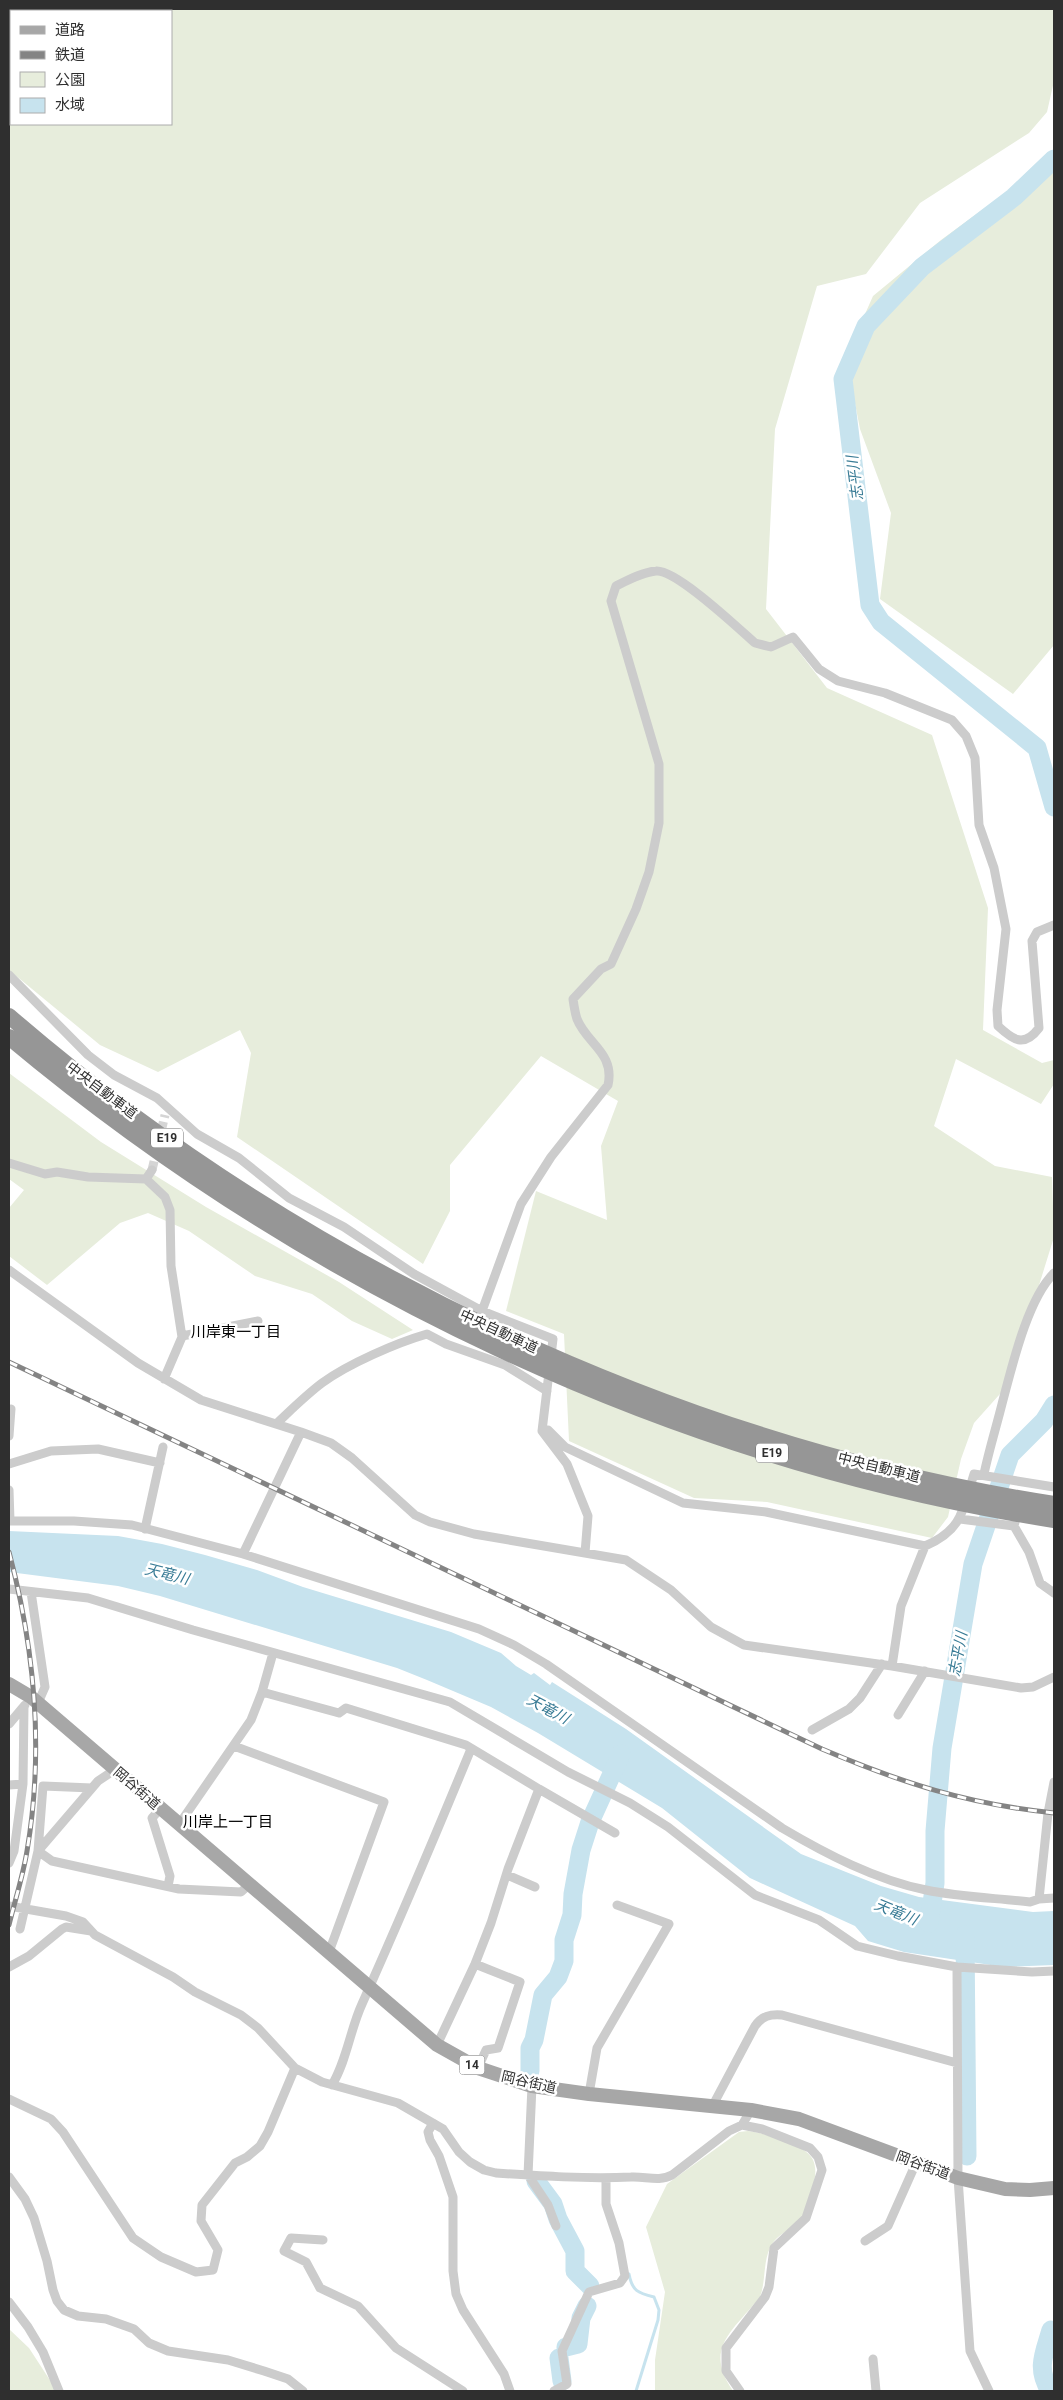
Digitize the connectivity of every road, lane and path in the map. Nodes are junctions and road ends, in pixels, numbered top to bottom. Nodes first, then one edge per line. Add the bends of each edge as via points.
1 (1054, 925) edge
2 (9, 975) edge
3 (9, 1005) edge
4 (9, 1016) edge
5 (9, 1037) edge
6 (9, 1046) edge
7 (115, 1100) junction
8 (9, 1163) edge
9 (152, 1170) tunnel mouth
10 (146, 1180) junction
11 (224, 1196) junction
12 (9, 1270) edge
13 (1054, 1273) edge
14 (482, 1311) junction
15 (258, 1321) dead end
16 (182, 1336) junction
17 (164, 1379) junction
18 (594, 1382) junction
19 (547, 1391) junction
20 (10, 1413) edge
21 (542, 1420) junction
22 (276, 1424) junction
23 (301, 1432) junction
24 (9, 1436) edge
25 (163, 1447) dead end
26 (160, 1463) junction
27 (9, 1464) edge
28 (984, 1474) junction
29 (1023, 1483) junction
30 (1054, 1487) edge
31 (9, 1490) edge
32 (959, 1503) junction
33 (1054, 1504) edge
34 (1033, 1509) junction
35 (1054, 1520) edge
36 (9, 1521) edge
37 (1014, 1526) junction
38 (145, 1529) junction
39 (925, 1546) junction
40 (585, 1553) junction
41 (243, 1554) junction
42 (9, 1589) edge
43 (31, 1592) junction
44 (1054, 1593) edge
45 (274, 1653) junction
46 (882, 1664) junction
47 (892, 1666) junction
48 (925, 1671) junction
49 (1054, 1677) edge
50 (9, 1684) edge
51 (262, 1692) junction
52 (31, 1702) junction
53 (898, 1715) dead end
54 (9, 1724) edge
55 (812, 1730) dead end
56 (234, 1746) junction
57 (471, 1749) junction
58 (116, 1769) junction
59 (1054, 1782) edge
60 (23, 1784) junction
61 (9, 1785) edge
62 (92, 1788) junction
63 (539, 1789) junction
64 (161, 1808) junction
65 (180, 1824) junction
66 (615, 1833) dead end
67 (38, 1851) junction
68 (9, 1863) edge
69 (506, 1875) junction
70 (250, 1884) junction
71 (168, 1886) junction
72 (535, 1887) dead end
73 (1039, 1898) junction
74 (1054, 1898) edge
75 (617, 1905) dead end
76 (9, 1906) edge
77 (20, 1929) dead end
78 (91, 1931) junction
79 (329, 1952) junction
80 (475, 1964) junction
81 (9, 1967) edge
82 (957, 1967) junction
83 (1054, 1971) edge
84 (370, 1988) junction
85 (437, 2045) junction
86 (957, 2063) junction
87 (295, 2068) junction
88 (478, 2068) junction
89 (332, 2085) junction
90 (532, 2086) junction
91 (588, 2094) junction
92 (9, 2099) edge
93 (712, 2105) junction
94 (751, 2110) junction
95 (433, 2123) junction
96 (742, 2125) junction
97 (916, 2163) junction
98 (528, 2175) junction
99 (9, 2177) edge
100 (958, 2178) junction
101 (606, 2179) junction
102 (1054, 2189) edge
103 (556, 2226) dead end
104 (323, 2240) dead end
105 (865, 2241) dead end
106 (9, 2302) edge
107 (873, 2359) dead end
108 (59, 2391) edge
109 (303, 2391) edge
110 (463, 2391) edge
111 (510, 2391) edge
112 (554, 2391) edge
113 (740, 2391) edge
114 (876, 2391) edge
115 (989, 2391) edge

1 - 14 street via 1037,932 1032,941 1039,1028 1033,1037 1022,1041 1010,1037 998,1026 997,1018 1006,929 994,868 979,825 975,758 966,736 952,720 885,693 838,681 818,669 793,637 771,647 755,643 678,578 657,570 616,586 611,601 659,764 659,823 649,872 611,964 601,969 573,999 578,1020 604,1057 610,1073 608,1085 551,1157 521,1204
2 - 14 street via 88,1055 114,1075 157,1098 197,1134 239,1158 289,1198 344,1227 414,1274
3 - 7 highway
4 - 7 highway, 中央自動車道 / E19
5 - 11 highway, 中央自動車道 / E19 via 120,1125
6 - 11 highway via 119,1132
7 - 18 highway, 中央自動車道 / E19 via 235,1185 335,1245
8 - 10 street via 45,1174 57,1172
9 - 10 street
10 - 16 street via 165,1197 170,1210 171,1266
11 - 18 highway, 中央自動車道 / E19 via 327,1260 445,1323
12 - 17 street
13 - 28 street via 1035,1304 1015,1350
14 - 19 street via 553,1339
15 - 16 street
16 - 17 street
17 - 22 street via 201,1400
18 - 32 highway, 中央自動車道 / E19 via 890,1471
19 - 21 street
19 - 22 street via 505,1366 427,1334 337,1372
20 - 24 street
21 - 39 street via 565,1447 683,1503 766,1512
21 - 40 street via 542,1431 567,1464 588,1516
22 - 23 street
23 - 40 street via 331,1444 352,1458 415,1515 430,1522 474,1534
23 - 41 street
25 - 26 street
26 - 27 street via 98,1449 51,1451
26 - 38 street
28 - 29 street
28 - 32 street via 974,1474
29 - 30 street
29 - 37 street
31 - 36 street
32 - 34 highway, 中央自動車道 / E19
32 - 37 street
32 - 39 street via 952,1530 942,1539
33 - 34 highway, 中央自動車道 / E19
34 - 35 highway, 中央自動車道 / E19
36 - 38 street via 74,1521 132,1525
37 - 44 street via 1029,1552 1040,1583
38 - 41 street
39 - 47 street via 901,1606
40 - 46 street via 626,1560 671,1590 710,1627 744,1645
41 - 73 street via 479,1629 514,1645 782,1828 856,1865 902,1884 938,1892 1030,1902
42 - 43 street
43 - 45 street via 88,1598
43 - 52 street via 45,1687
45 - 51 street
45 - 82 street via 450,1702 668,1827 755,1895 819,1920 857,1946
46 - 47 street
46 - 55 street via 849,1710
47 - 48 street
48 - 49 street via 1021,1688 1033,1687
48 - 53 street
50 - 52 main road, 岡谷街道 / 14
51 - 56 street via 251,1720
51 - 57 street via 339,1713 346,1708
52 - 54 street
52 - 58 main road, 岡谷街道 / 14
52 - 60 street
56 - 65 street
56 - 79 street via 384,1802
57 - 63 street
57 - 84 street
58 - 62 street
58 - 64 main road, 岡谷街道 / 14
59 - 73 street
60 - 61 street
60 - 68 street via 14,1851
62 - 67 street
62 - 67 street via 43,1786
63 - 66 street
63 - 69 street
64 - 65 main road, 岡谷街道 / 14
64 - 71 street via 152,1818 170,1876
65 - 70 main road, 岡谷街道 / 14
67 - 71 street via 52,1861
67 - 77 street
69 - 72 street
69 - 80 street via 501,1898
70 - 71 street via 241,1892
70 - 79 main road, 岡谷街道 / 14
73 - 74 street
75 - 91 street via 669,1924 597,2048
76 - 78 street via 66,1916 83,1922
78 - 81 street via 66,1927
78 - 87 street via 174,1977 194,1992 241,2015 258,2028
79 - 84 main road, 岡谷街道 / 14
80 - 85 street
80 - 88 street via 520,1982 498,2048 486,2050
82 - 83 street
82 - 86 street
84 - 85 main road, 岡谷街道 / 14
84 - 89 street via 354,2022 340,2072
85 - 88 main road, 岡谷街道 / 14
86 - 93 street via 772,2014 764,2016 755,2026
86 - 100 street
87 - 89 street
87 - 92 street via 260,2146 235,2163 202,2205 202,2221 218,2250 213,2270 207,2272 196,2272 161,2257 133,2238 51,2119
88 - 90 main road, 岡谷街道 / 14
89 - 95 street via 398,2104
90 - 91 main road, 岡谷街道 / 14
90 - 98 street
91 - 93 main road, 岡谷街道 / 14
93 - 94 main road, 岡谷街道 / 14
94 - 96 street
94 - 97 main road, 岡谷街道 / 14 via 799,2119
95 - 98 street via 443,2129 459,2152 484,2170
95 - 111 street via 428,2132 430,2140 453,2197 456,2294 504,2374
96 - 101 street via 664,2179
96 - 113 street via 762,2129 810,2148 818,2156 822,2170 806,2218 774,2248 765,2298 726,2348 726,2371
97 - 100 main road, 岡谷街道 / 14
97 - 105 street via 888,2226
98 - 101 street
98 - 103 street via 548,2205
99 - 109 street via 34,2218 53,2290 64,2310 134,2329 149,2343 168,2351 228,2360 264,2371 288,2380
100 - 102 main road, 岡谷街道 / 14 via 1005,2189
100 - 115 street via 970,2350
101 - 112 street via 606,2204 619,2243 625,2276 620,2283 589,2292 562,2351 567,2384
104 - 110 street via 291,2238 284,2251 306,2262 320,2288 358,2306 396,2348
106 - 108 street via 43,2352
107 - 114 street

